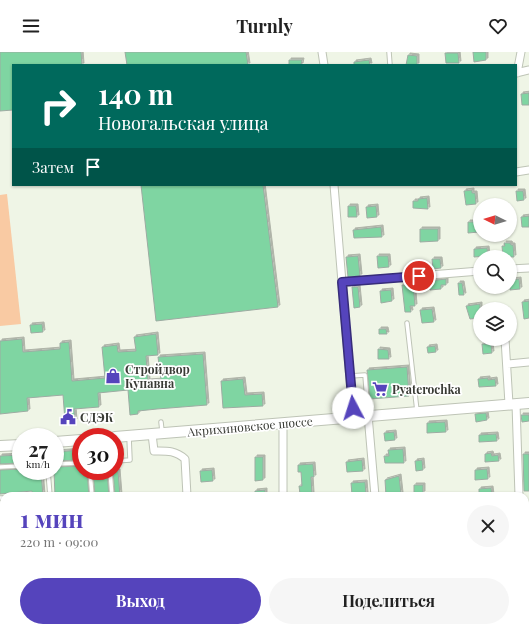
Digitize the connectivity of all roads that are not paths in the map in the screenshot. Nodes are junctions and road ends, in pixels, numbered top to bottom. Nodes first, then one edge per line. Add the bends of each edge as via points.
1 (320, 52) edge
2 (389, 52) edge
3 (521, 52) edge
4 (324, 64) edge
5 (390, 64) edge
6 (529, 70) edge
7 (517, 73) edge
8 (529, 170) edge
9 (517, 172) edge
10 (334, 186) edge
11 (529, 268) edge
12 (517, 269) edge
13 (473, 272) edge
14 (342, 282) junction
15 (407, 323) dead end
16 (506, 346) edge
17 (529, 362) edge
18 (507, 364) junction
19 (350, 376) junction
20 (529, 403) edge
21 (512, 404) junction
22 (417, 411) junction
23 (368, 415) junction
24 (353, 416) junction
25 (161, 422) dead end
26 (282, 424) junction
27 (157, 434) junction
28 (124, 436) edge
29 (129, 436) junction
30 (12, 445) edge
31 (0, 446) edge
32 (124, 460) edge
33 (12, 466) edge
34 (0, 467) edge
35 (49, 480) edge
36 (91, 480) edge
37 (111, 480) edge
38 (50, 492) edge
39 (92, 492) edge
40 (112, 492) edge
41 (187, 492) edge
42 (284, 492) edge
43 (375, 492) edge
44 (519, 492) edge

1 - 4 street
2 - 5 lane
3 - 7 street
6 - 7 street
8 - 9 street
10 - 14 street
11 - 12 street
13 - 14 street
14 - 19 street
15 - 22 lane
16 - 18 street
17 - 18 street
18 - 21 street
19 - 23 lane via 365,375
19 - 24 street
20 - 21 main road, Акрихиновское шоссе
21 - 22 main road, Акрихиновское шоссе
21 - 44 street
22 - 23 main road, Акрихиновское шоссе
23 - 24 main road, Акрихиновское шоссе
23 - 43 street
24 - 26 main road, Акрихиновское шоссе
25 - 27 lane
26 - 27 main road, Акрихиновское шоссе
26 - 42 street
27 - 29 main road, Акрихиновское шоссе
27 - 41 street via 154,451 171,451 185,459
28 - 29 main road, Акрихиновское шоссе
29 - 32 lane via 130,460
30 - 31 main road
33 - 34 lane
35 - 38 lane
36 - 39 lane
37 - 40 lane

